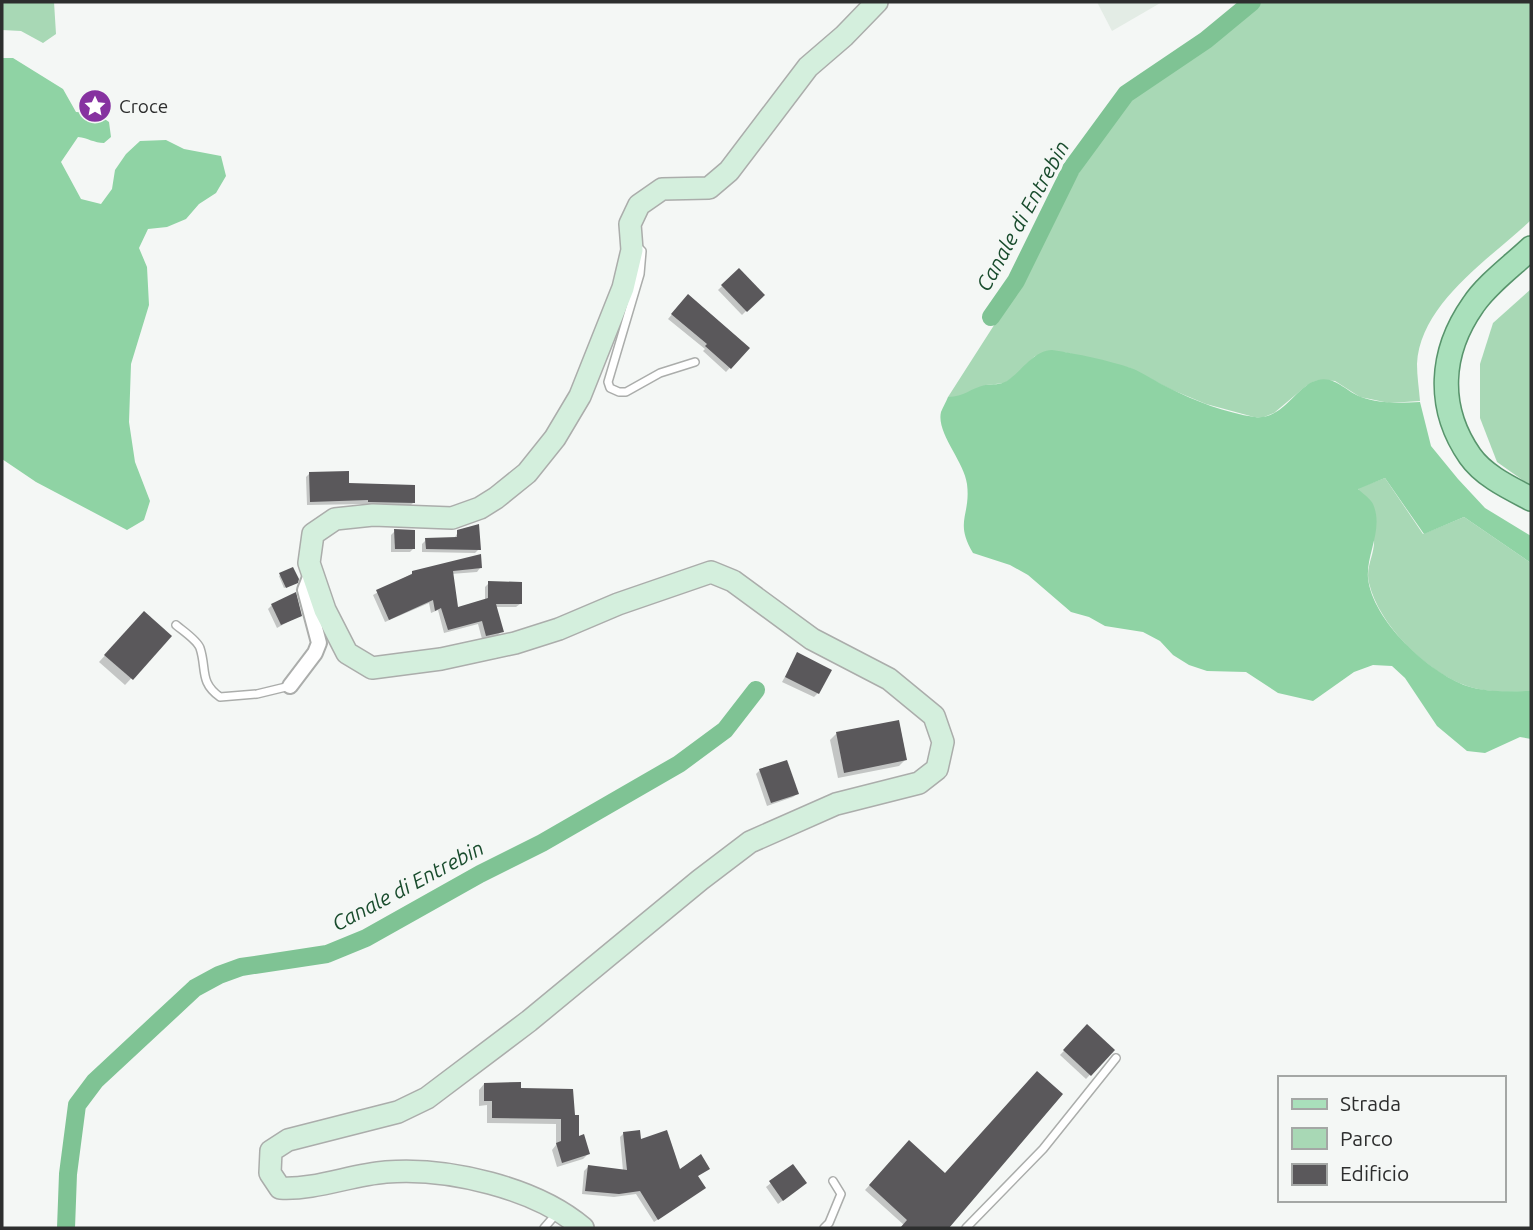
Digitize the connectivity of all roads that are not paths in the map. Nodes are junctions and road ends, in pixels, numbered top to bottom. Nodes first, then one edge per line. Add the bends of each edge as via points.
1 (877, 2) edge
2 (631, 237) junction
3 (1531, 248) edge
4 (695, 362) dead end
5 (1526, 496) edge
6 (312, 572) junction
7 (176, 625) dead end
8 (290, 686) joint
9 (1116, 1058) dead end
10 (833, 1181) dead end
11 (559, 1210) junction
12 (544, 1228) edge
13 (583, 1228) edge
14 (824, 1228) edge
15 (966, 1228) edge

1 - 2 street via 808,67 729,171 709,188 662,189 639,205 630,224
2 - 4 lane via 642,251 640,274 610,388 626,392 660,373
2 - 6 street via 623,288 580,396 527,473 480,508 452,518 373,515 335,519 313,534
3 - 5 main road via 1474,302 1453,338 1445,379 1451,421 1471,457 1502,484
6 - 8 street via 304,590 319,643
6 - 11 street via 346,653 372,668 514,643 710,572 733,581 812,639 889,679 934,716 943,742 937,769 919,783 836,804 750,842 427,1098 398,1112 288,1140 271,1151 270,1173 280,1188 301,1189 386,1172 425,1172 464,1176
7 - 8 lane via 200,646 204,677 220,697
9 - 15 lane via 1043,1149
10 - 14 lane via 841,1194
11 - 12 lane
11 - 13 street

